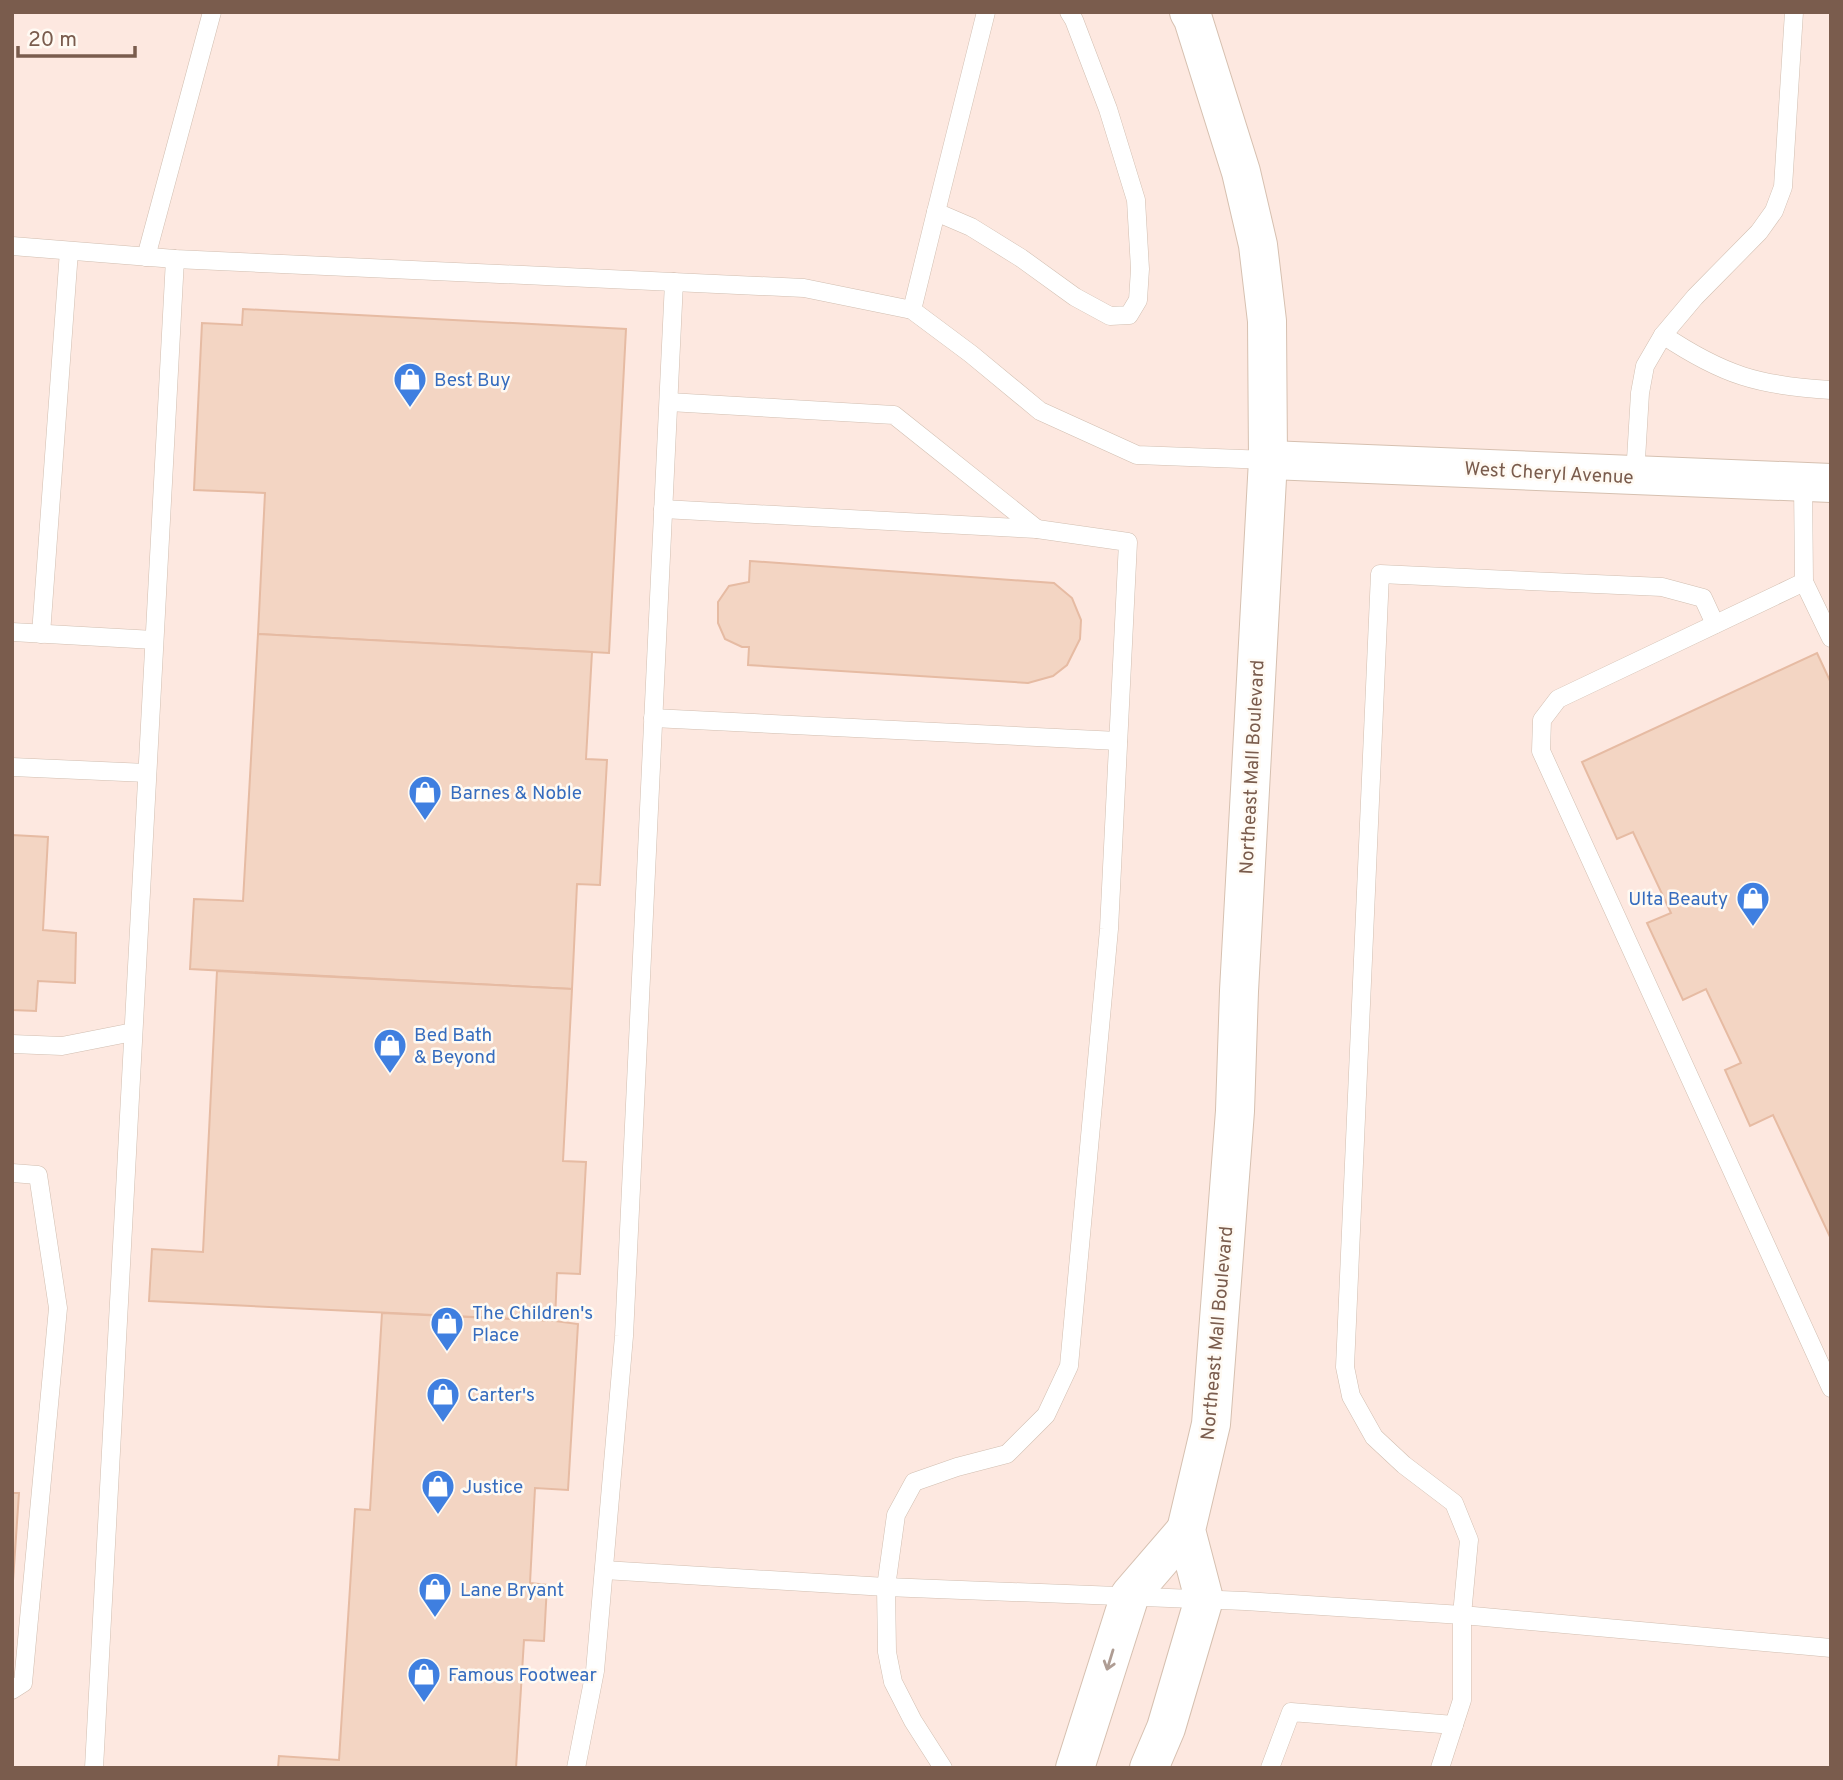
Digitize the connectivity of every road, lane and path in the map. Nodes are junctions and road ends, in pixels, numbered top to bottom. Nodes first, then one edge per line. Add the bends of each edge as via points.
1 (212, 12) edge
2 (986, 12) edge
3 (1069, 12) edge
4 (1189, 12) edge
5 (1794, 12) edge
6 (936, 212) junction
7 (12, 246) edge
8 (69, 251) junction
9 (146, 257) junction
10 (175, 259) junction
11 (674, 282) junction
12 (912, 310) junction
13 (1663, 335) junction
14 (1831, 390) edge
15 (668, 402) junction
16 (1268, 460) junction
17 (1635, 476) junction
18 (1817, 482) edge
19 (663, 509) junction
20 (1037, 528) junction
21 (1804, 582) junction
22 (1715, 624) junction
23 (12, 632) edge
24 (41, 634) junction
25 (1831, 638) edge
26 (154, 640) junction
27 (653, 718) junction
28 (1118, 741) junction
29 (12, 767) edge
30 (147, 773) junction
31 (133, 1032) junction
32 (12, 1044) edge
33 (12, 1173) edge
34 (1831, 1388) edge
35 (1186, 1530) junction
36 (604, 1570) junction
37 (886, 1587) junction
38 (1130, 1595) junction
39 (1204, 1599) junction
40 (1462, 1615) junction
41 (1831, 1648) edge
42 (12, 1690) edge
43 (1454, 1725) junction
44 (94, 1768) edge
45 (576, 1768) edge
46 (943, 1768) edge
47 (1075, 1768) edge
48 (1149, 1768) edge
49 (1270, 1768) edge
50 (1440, 1768) edge

1 - 9 lane
2 - 6 lane
3 - 6 lane via 1108,109 1136,200 1140,269 1138,300 1129,315 1110,316 971,227
4 - 16 street, Northeast Mall Boulevard via 1241,172 1258,246 1267,321
5 - 13 lane via 1783,187 1774,211
6 - 12 lane
7 - 8 lane
8 - 9 lane
8 - 24 lane
9 - 10 lane
10 - 11 lane
10 - 26 lane
11 - 12 lane via 804,288
11 - 15 lane
12 - 16 lane via 1040,411 1137,455
13 - 14 lane via 1707,363 1739,376
13 - 17 lane via 1645,366
15 - 19 lane
15 - 20 lane via 894,415
16 - 17 street, West Cheryl Avenue
16 - 35 street, Northeast Mall Boulevard via 1235,1111 1211,1424
17 - 18 street, West Cheryl Avenue
18 - 21 lane
19 - 20 lane
19 - 27 lane
20 - 28 lane via 1128,542
21 - 22 lane
21 - 25 lane
22 - 34 lane via 1558,699 1542,720 1541,751
22 - 40 lane via 1703,598 1662,587 1380,574 1345,1367 1351,1396 1374,1437 1454,1503 1469,1539
23 - 24 lane
24 - 26 lane
26 - 30 lane
27 - 28 lane
27 - 36 lane via 628,1262
28 - 37 lane via 1109,929 1069,1366 1046,1415 1007,1454 914,1482 896,1515
29 - 30 lane
30 - 31 lane
31 - 32 lane via 62,1046
31 - 44 lane
33 - 42 lane via 38,1175 58,1308 23,1683
35 - 38 street, Northeast Mall Boulevard
35 - 39 street, Northeast Mall Boulevard
36 - 37 lane
36 - 45 lane via 595,1671
37 - 38 lane
37 - 46 lane via 887,1652 893,1682
38 - 39 lane
38 -> 47 street, Northeast Mall Boulevard
39 - 40 lane
39 - 48 street via 1166,1728
40 - 41 lane
40 - 43 lane via 1462,1700
43 - 49 lane via 1291,1712
43 - 50 lane

